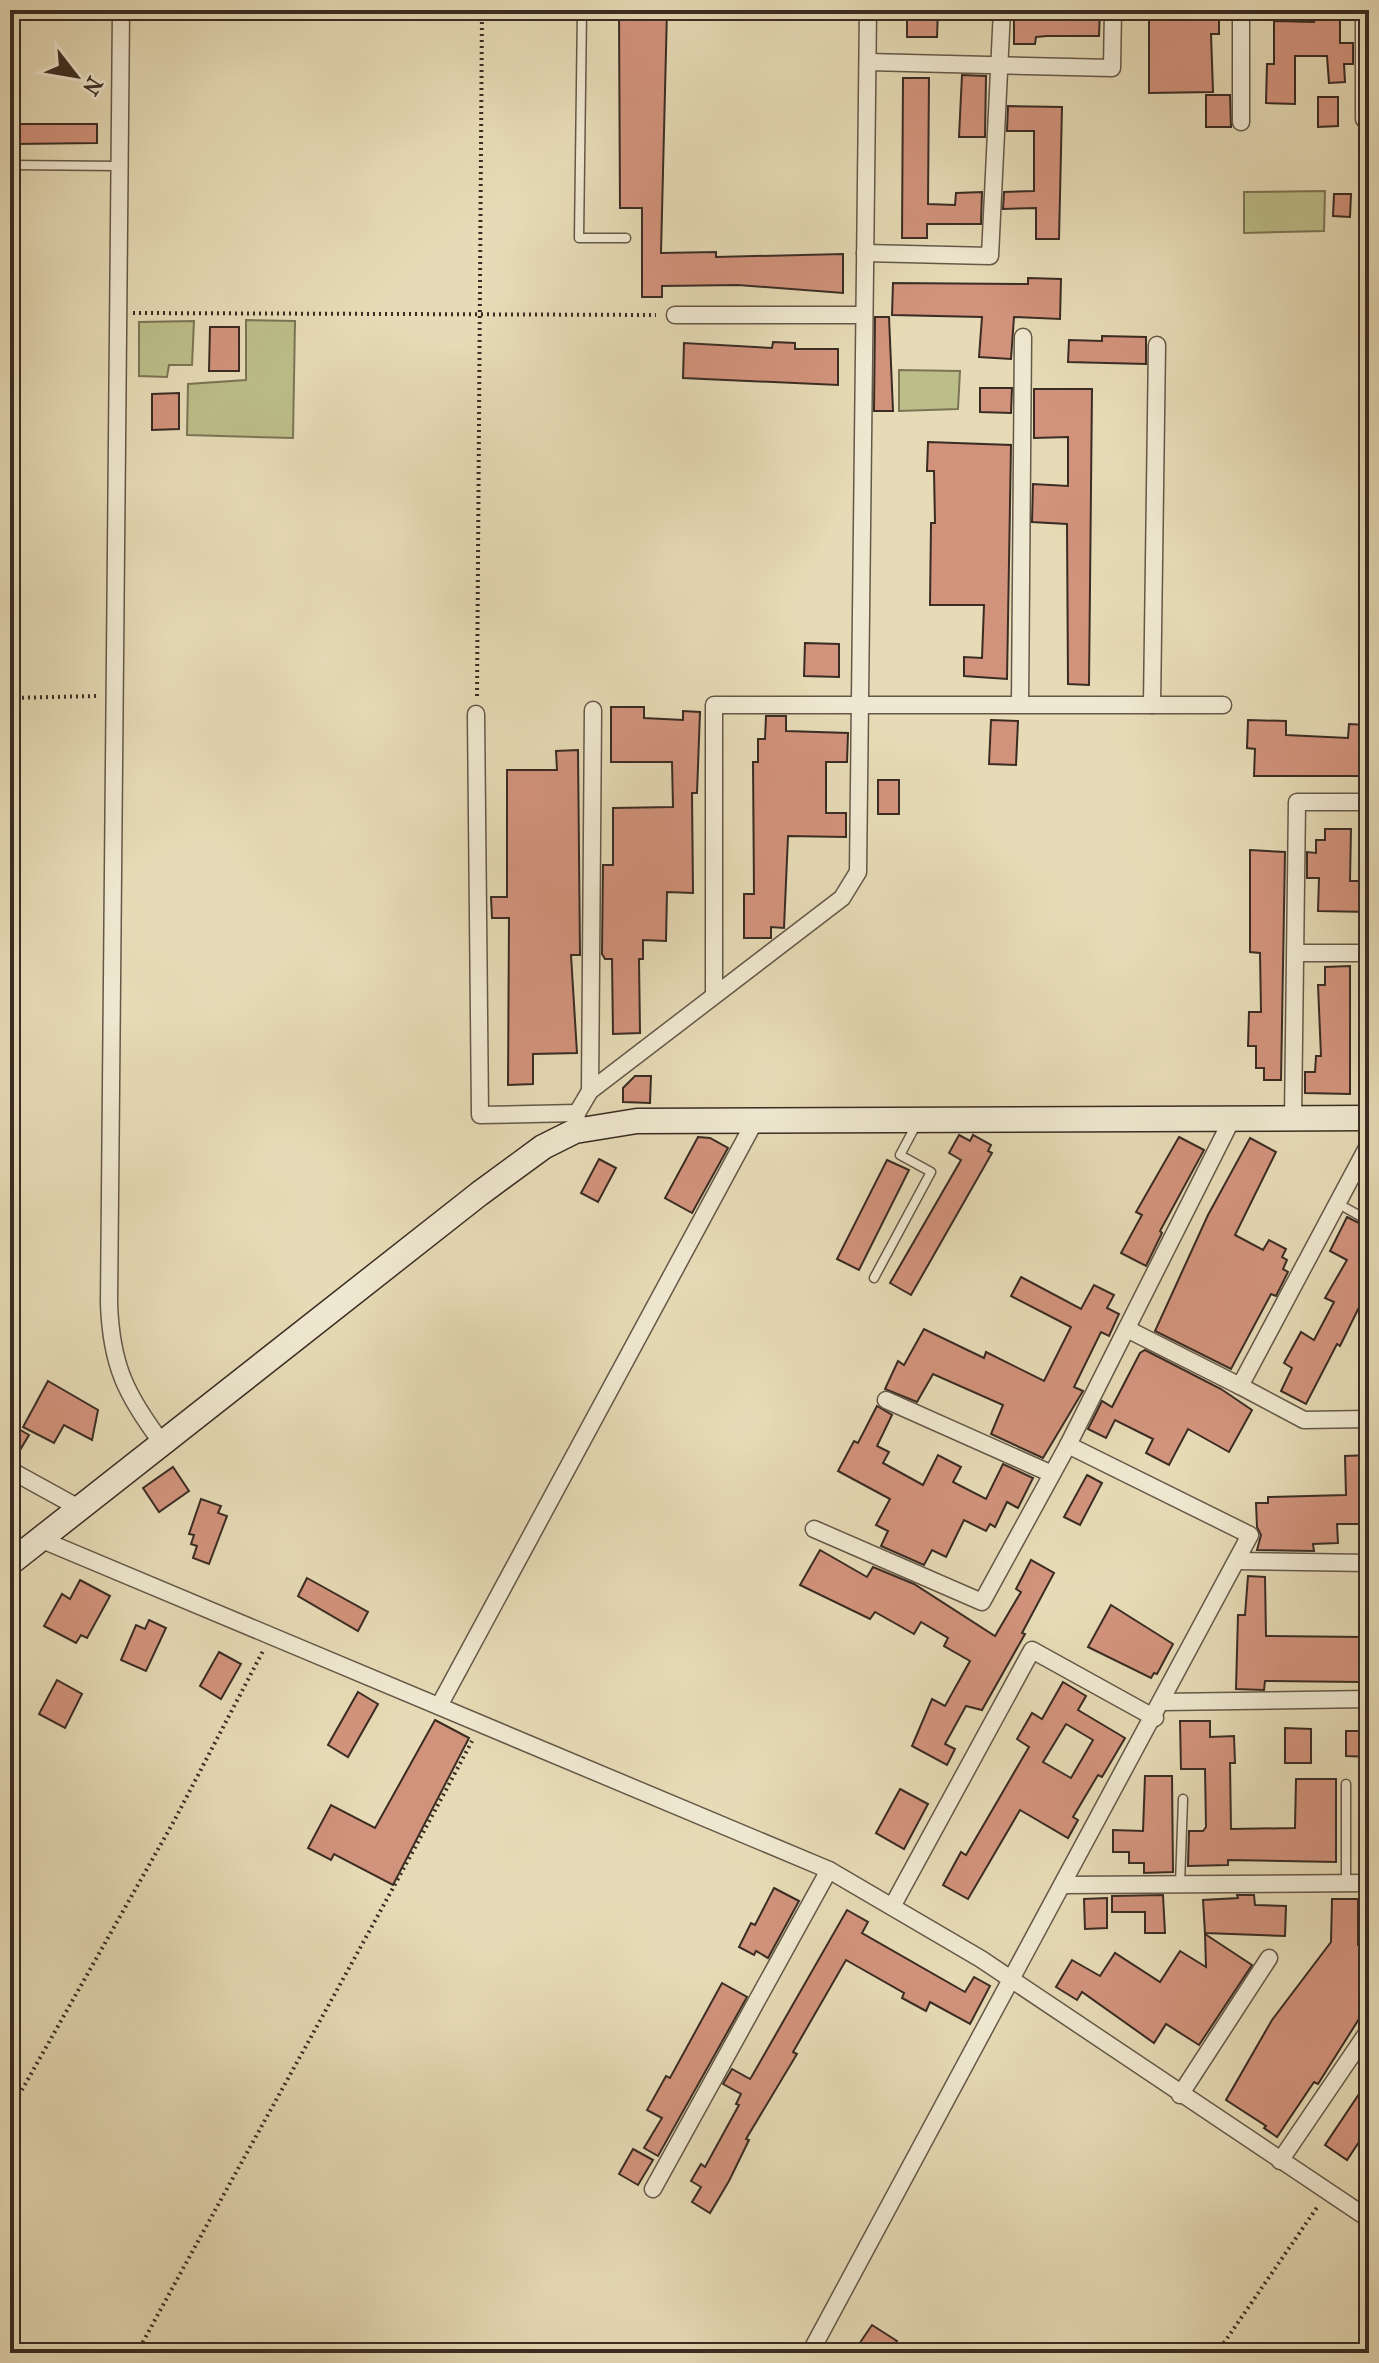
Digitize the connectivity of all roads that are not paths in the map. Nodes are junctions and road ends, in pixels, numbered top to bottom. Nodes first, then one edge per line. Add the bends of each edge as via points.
1 (121, 10) edge
2 (582, 10) edge
3 (868, 10) edge
4 (1002, 10) edge
5 (1113, 10) edge
6 (1241, 10) edge
7 (1364, 10) edge
8 (868, 62) junction
9 (1000, 67) junction
10 (1364, 119) dead end
11 (1241, 122) dead end
12 (10, 165) edge
13 (120, 166) junction
14 (626, 238) dead end
15 (865, 253) junction
16 (675, 315) road end
17 (863, 315) junction
18 (1023, 337) dead end
19 (1157, 345) dead end
20 (862, 702) junction
21 (1020, 704) junction
22 (1152, 705) junction
23 (1223, 705) dead end
24 (593, 710) dead end
25 (476, 714) road end
26 (1369, 802) edge
27 (1296, 953) junction
28 (1369, 953) edge
29 (714, 995) junction
30 (590, 1091) junction
31 (1293, 1118) junction
32 (1369, 1118) edge
33 (755, 1121) junction
34 (918, 1121) junction
35 (1231, 1121) junction
36 (576, 1122) junction
37 (1369, 1144) edge
38 (1337, 1203) junction
39 (1369, 1221) edge
40 (874, 1278) dead end
41 (1127, 1329) junction
42 (1240, 1386) junction
43 (886, 1400) dead end
44 (1369, 1419) edge
45 (162, 1443) junction
46 (1068, 1445) junction
47 (10, 1470) edge
48 (1052, 1474) junction
49 (79, 1508) junction
50 (814, 1529) dead end
51 (40, 1539) junction
52 (1237, 1561) junction
53 (10, 1563) edge
54 (1369, 1563) edge
55 (1369, 1699) edge
56 (1162, 1702) junction
57 (439, 1706) junction
58 (1155, 1718) junction
59 (1346, 1784) dead end
60 (1183, 1799) dead end
61 (829, 1870) junction
62 (1346, 1883) junction
63 (1369, 1883) edge
64 (1180, 1884) junction
65 (1062, 1885) junction
66 (893, 1905) junction
67 (1269, 1958) dead end
68 (1013, 1980) junction
69 (1369, 2030) edge
70 (1180, 2095) junction
71 (1280, 2161) junction
72 (653, 2189) dead end
73 (1369, 2219) edge
74 (810, 2353) edge

1 - 13 street
2 - 14 lane via 579,238
3 - 8 street
4 - 9 street
5 - 9 street via 1112,68
6 - 11 street
7 - 10 street
8 - 9 street
8 - 15 street
9 - 15 street via 990,256
12 - 13 lane
13 - 45 street via 110,1340 133,1405
15 - 17 street
16 - 17 street
17 - 20 street
18 - 21 street
19 - 22 street
20 - 21 street
20 - 29 street via 858,872 842,898
20 - 29 street via 714,705
21 - 22 street
22 - 23 street
24 - 30 street
25 - 36 street via 480,1115
26 - 27 street via 1297,802
27 - 28 street
27 - 31 street
29 - 30 street
30 - 36 street
31 - 32 street
31 - 35 street
33 - 34 street
33 - 36 street
33 - 57 street
34 - 35 street
34 - 40 lane via 900,1155 931,1172
35 - 41 street
36 - 45 street
37 - 38 street
38 - 39 lane
38 - 42 street
41 - 42 street
41 - 46 street
42 - 44 street via 1304,1420
43 - 48 street
45 - 49 street
46 - 48 street
46 - 52 street via 1250,1535
47 - 49 street
48 - 50 street via 982,1602
49 - 51 street
51 - 53 street
51 - 57 street
52 - 54 street
52 - 56 street
55 - 56 street
56 - 58 street
57 - 61 street
58 - 65 street
58 - 66 street via 1032,1650
59 - 62 lane
60 - 64 lane
61 - 66 street
61 - 72 street
62 - 63 street
62 - 64 street
64 - 65 street
65 - 68 street
66 - 68 street
67 - 70 street
68 - 70 street
68 - 74 street
69 - 71 street
70 - 71 street
71 - 73 street

